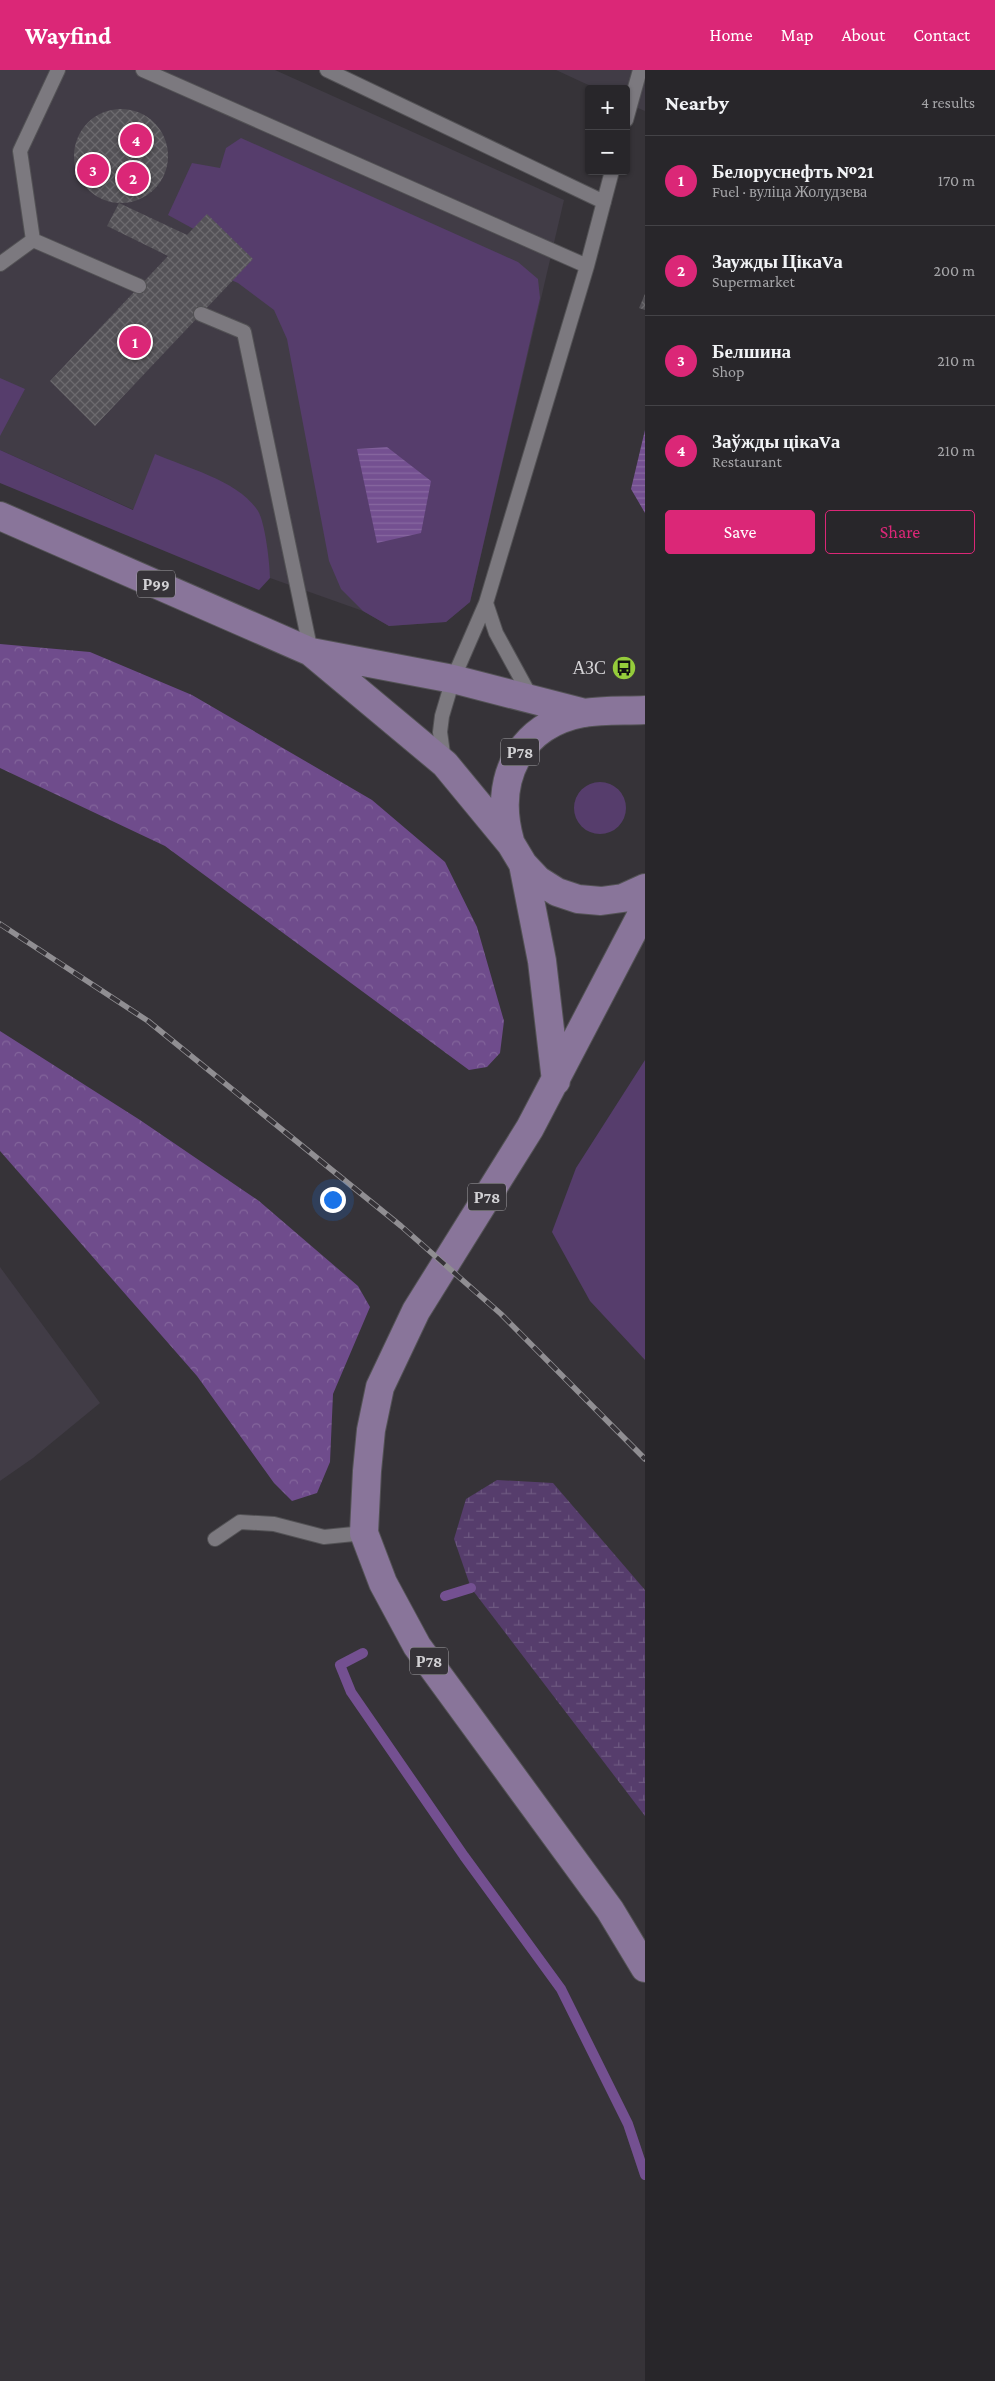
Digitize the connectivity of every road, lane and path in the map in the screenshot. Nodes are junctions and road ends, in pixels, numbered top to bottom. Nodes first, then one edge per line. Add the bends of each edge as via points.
1 (58, 70) edge
2 (143, 70) edge
3 (327, 70) edge
4 (640, 70) edge
5 (630, 106) edge
6 (611, 175) edge
7 (604, 202) junction
8 (33, 240) junction
9 (0, 264) edge
10 (587, 266) junction
11 (139, 286) dead end
12 (201, 314) dead end
13 (0, 516) edge
14 (486, 603) junction
15 (311, 652) junction
16 (453, 679) junction
17 (533, 701) junction
18 (645, 710) edge
19 (595, 712) junction
20 (645, 726) edge
21 (445, 764) junction
22 (517, 854) junction
23 (645, 888) edge
24 (645, 908) edge
25 (556, 1080) junction
26 (364, 1533) junction
27 (214, 1539) dead end
28 (645, 1968) edge

1 - 8 lane via 20,151
2 - 10 lane
3 - 7 lane
4 - 5 lane
6 - 7 lane
7 - 10 lane
8 - 9 lane
8 - 11 lane
10 - 14 lane
12 - 15 lane via 244,332
13 - 15 main road, Р99
14 - 16 lane
14 - 17 lane via 496,633
15 - 16 main road, Р99
15 - 21 main road, Р99
16 - 17 main road, Р99
16 - 21 lane via 440,732
17 - 19 main road, Р99
18 - 19 main road, Р78
19 - 20 main road, Р78 via 628,717
19 - 22 main road, Р78 via 561,719 539,732 522,749 509,771 503,795 504,820
21 - 22 main road, Р99
22 - 23 main road, Р78 via 538,880 557,892 578,899 615,899
22 - 25 main road, Р78 via 542,961
24 - 25 main road, Р78
25 - 26 main road, Р78 via 530,1128 416,1312 380,1387 366,1471
26 - 27 lane via 324,1537 274,1524 240,1522
26 - 28 main road, Р78 via 383,1583 417,1646 610,1910

